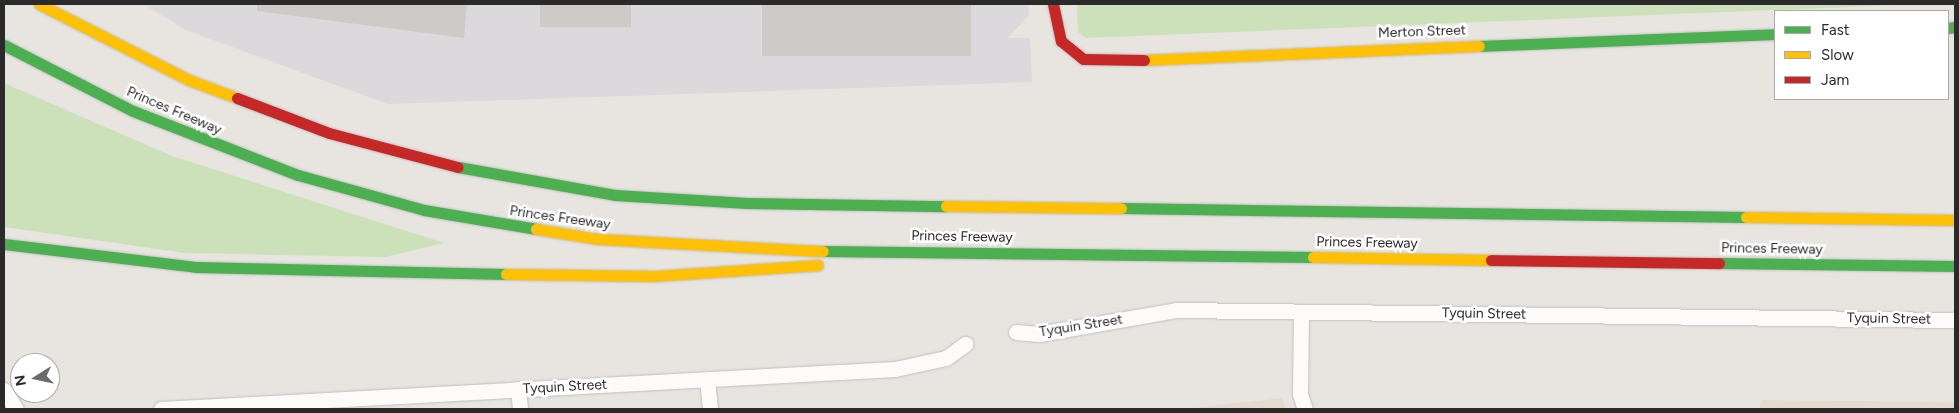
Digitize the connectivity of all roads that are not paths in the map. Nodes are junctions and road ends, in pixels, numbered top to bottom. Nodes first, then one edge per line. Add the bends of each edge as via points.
1 (39, 4) edge
2 (1052, 4) edge
3 (1774, 34) edge
4 (6, 46) edge
5 (1955, 220) edge
6 (4, 244) edge
7 (934, 252) junction
8 (1955, 266) edge
9 (1301, 312) junction
10 (1955, 320) edge
11 (1016, 332) dead end
12 (965, 344) dead end
13 (707, 380) junction
14 (518, 389) junction
15 (4, 390) edge
16 (16, 409) edge
17 (161, 409) edge
18 (520, 409) edge
19 (710, 409) edge
20 (1305, 409) edge

1 - 5 main road via 188,80 329,133 466,170 615,195 747,203
2 - 3 main road, Merton Street via 1054,25 1071,52 1098,62
4 - 7 main road, Princes Freeway via 133,111 214,145 298,175 424,210 555,234 642,244
6 - 7 main road via 196,267 594,276 762,271
7 - 8 main road, Princes Freeway
9 - 10 street, Tyquin Street
9 - 11 street, Tyquin Street via 1177,310 1039,334
9 - 20 street via 1300,394
12 - 13 street, Tyquin Street via 946,358 895,369
13 - 14 street, Tyquin Street
13 - 19 street
14 - 17 street, Tyquin Street
14 - 18 street
15 - 16 street

